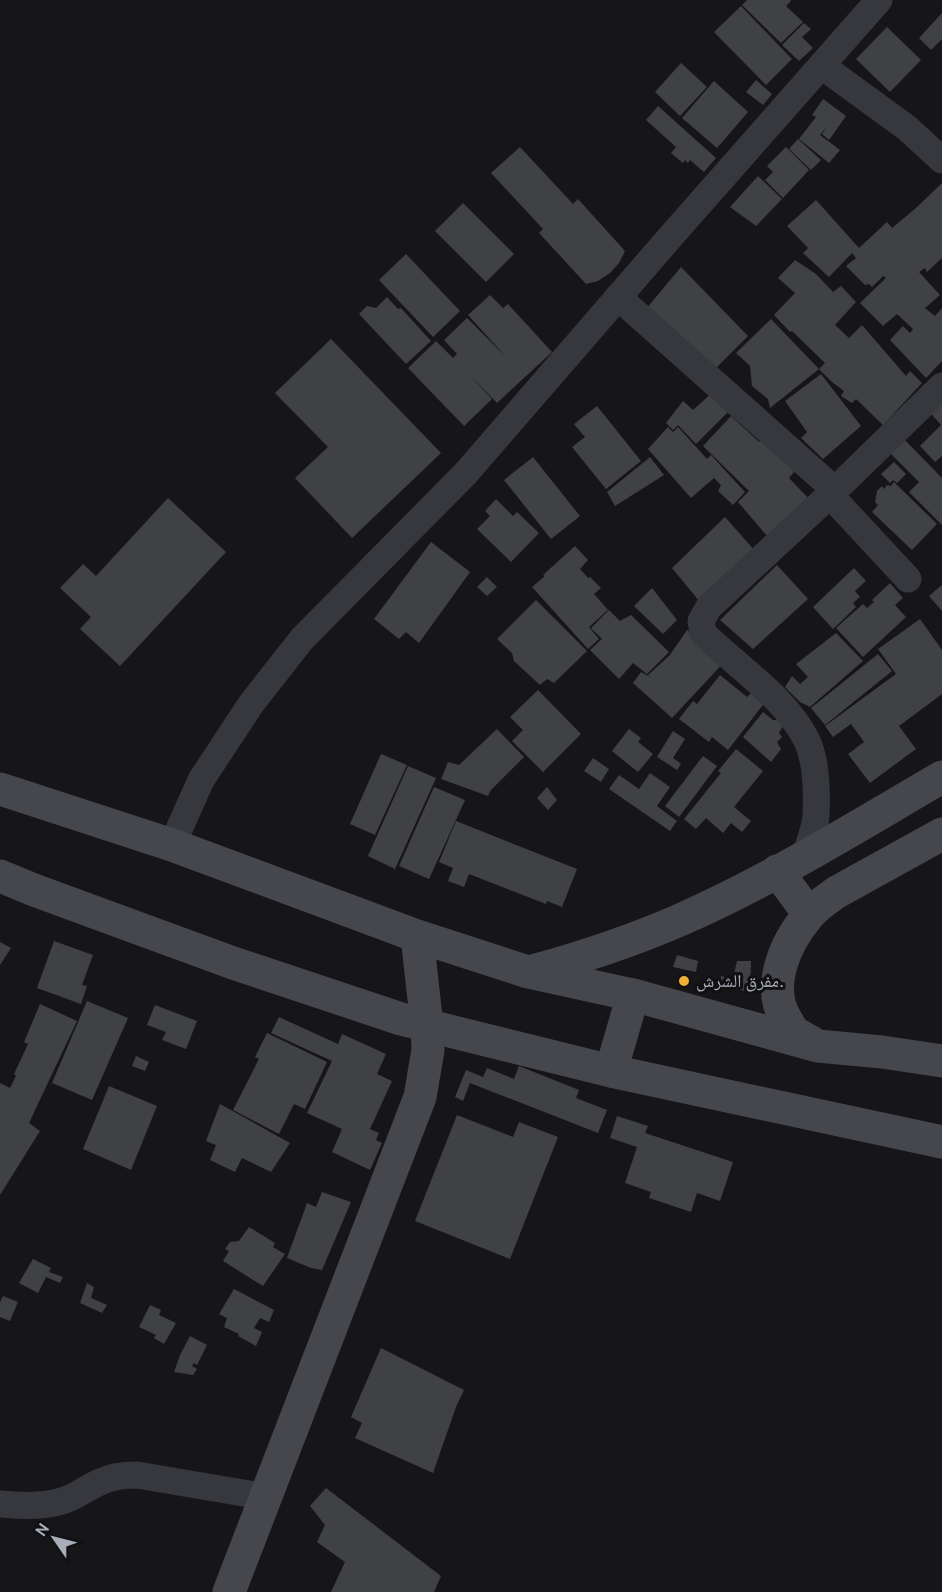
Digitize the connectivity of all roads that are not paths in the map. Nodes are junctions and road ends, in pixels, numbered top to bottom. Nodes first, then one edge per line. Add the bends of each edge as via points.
1 (879, 0) edge
2 (822, 66) junction
3 (942, 159) edge
4 (618, 297) junction
5 (942, 386) edge
6 (832, 493) junction
7 (908, 579) dead end
8 (942, 777) edge
9 (0, 789) edge
10 (942, 834) edge
11 (172, 845) junction
12 (791, 864) junction
13 (0, 876) edge
14 (809, 914) junction
15 (417, 936) junction
16 (528, 972) junction
17 (633, 995) junction
18 (428, 1026) junction
19 (818, 1046) junction
20 (942, 1061) edge
21 (611, 1071) junction
22 (942, 1142) edge
23 (267, 1497) junction
24 (0, 1504) edge
25 (229, 1592) edge

1 - 2 street
2 - 3 street via 907,128
2 - 4 street
4 - 6 street
4 - 11 street via 466,473 302,639 251,704 201,780
5 - 6 street
6 - 7 street
6 - 12 street via 709,607 701,621 703,633 768,692 796,722 809,744 815,771 816,818
8 - 12 main road
9 - 11 main road
10 - 14 main road via 837,892
11 - 15 main road
12 - 14 main road
12 - 16 main road via 631,940
13 - 18 main road via 232,963
14 - 19 main road via 790,942 777,988 782,1013 794,1032
15 - 16 main road
15 - 18 main road
16 - 17 main road
17 - 19 main road
17 - 21 main road
18 - 21 main road
18 - 23 main road via 420,1097
19 - 20 main road
21 - 22 main road
23 - 24 street via 123,1475 62,1501
23 - 25 main road

